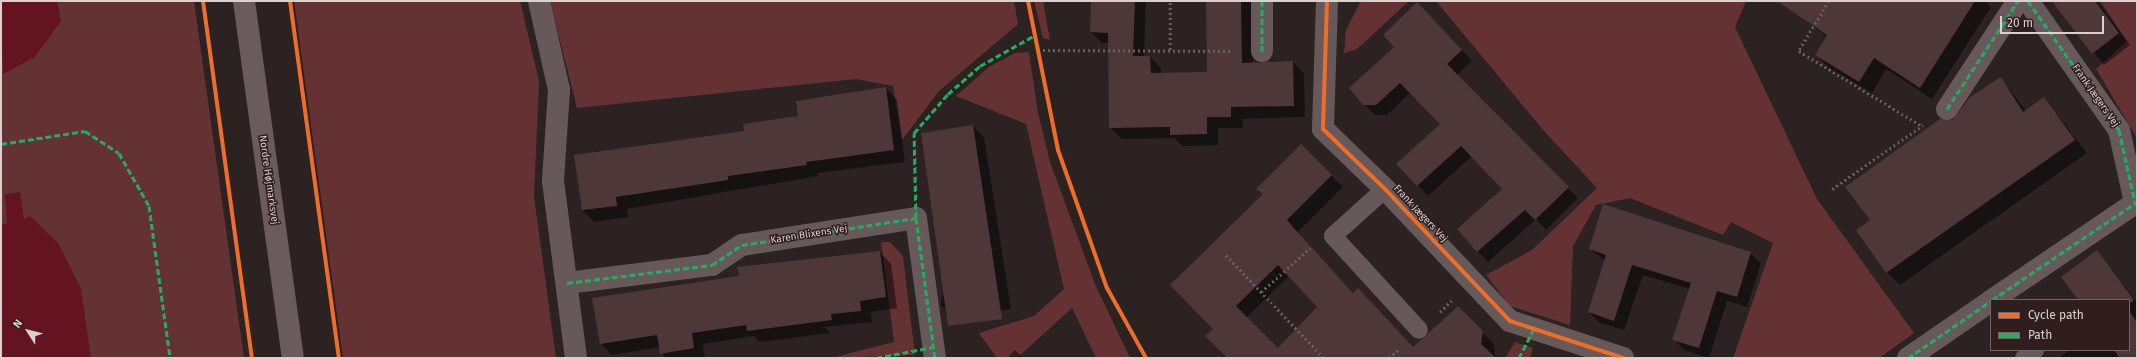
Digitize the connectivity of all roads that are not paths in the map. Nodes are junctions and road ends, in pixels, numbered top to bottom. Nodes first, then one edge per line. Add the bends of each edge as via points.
1 (244, 1) edge
2 (539, 1) edge
3 (1262, 1) edge
4 (1327, 1) edge
5 (2018, 1) edge
6 (2028, 1) edge
7 (1262, 51) road end
8 (1947, 109) road end
9 (1385, 188) junction
10 (2136, 202) edge
11 (567, 283) junction
12 (1993, 299) edge
13 (1990, 301) edge
14 (1419, 330) dead end
15 (2034, 351) edge
16 (293, 358) edge
17 (576, 358) edge
18 (935, 358) edge
19 (1622, 358) edge
20 (1908, 358) edge
21 (2024, 358) edge

1 - 16 street, Nordre Højmarksvej
2 - 11 street via 559,90 553,181
3 - 7 street
4 - 9 street, Frank Jægers Vej via 1322,129
5 - 8 street
6 - 10 street, Frank Jægers Vej via 2119,130
9 - 14 lane, Frank Jægers Vej via 1333,236
9 - 19 street, Frank Jægers Vej via 1510,321
10 - 12 street, Frank Jægers Vej
11 - 17 street
11 - 18 street, Karen Blixens Vej via 712,265 742,245 916,218
13 - 20 street, Frank Jægers Vej
15 - 21 lane

